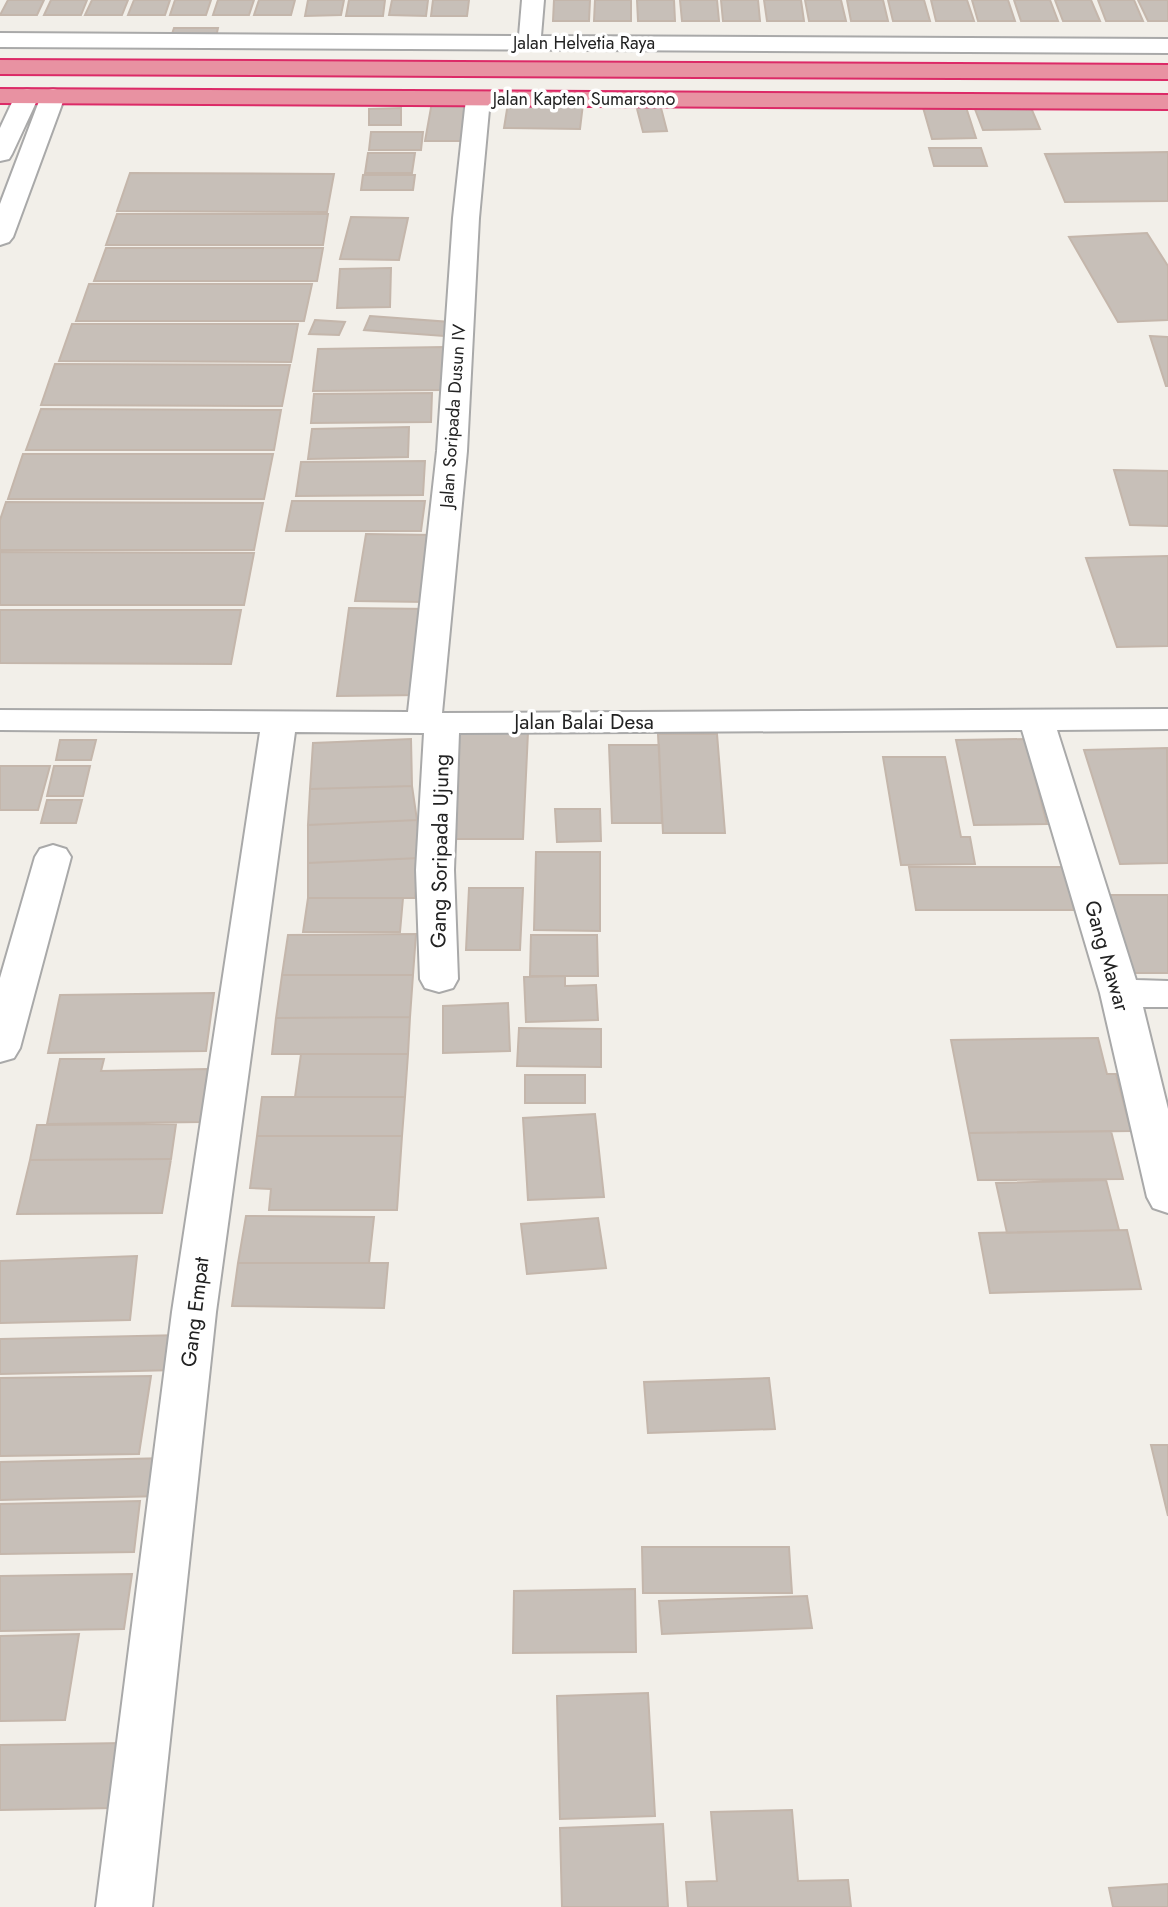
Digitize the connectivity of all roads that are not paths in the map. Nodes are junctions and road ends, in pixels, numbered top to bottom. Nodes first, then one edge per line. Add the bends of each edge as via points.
1 (533, 0) edge
2 (0, 40) edge
3 (530, 42) junction
4 (1168, 46) edge
5 (0, 67) edge
6 (855, 70) junction
7 (1168, 72) edge
8 (0, 96) edge
9 (27, 96) junction
10 (54, 96) junction
11 (861, 100) junction
12 (1168, 102) edge
13 (478, 105) junction
14 (0, 154) edge
15 (0, 237) edge
16 (1036, 718) junction
17 (1168, 719) edge
18 (0, 720) edge
19 (279, 720) junction
20 (433, 722) junction
21 (53, 857) dead end
22 (439, 979) dead end
23 (1119, 993) junction
24 (1168, 994) edge
25 (0, 1048) edge
26 (1168, 1197) edge
27 (124, 1907) edge

1 - 3 street
2 - 3 street, Jalan Helvetia Raya
3 - 4 street, Jalan Helvetia Raya
5 - 6 highway, Jalan Kapten Sumarsono
6 - 7 highway, Jalan Kapten Sumarsono
6 - 11 highway
8 - 9 highway, Jalan Kapten Sumarsono
9 - 10 highway, Jalan Kapten Sumarsono
9 - 14 street
10 - 13 highway, Jalan Kapten Sumarsono
10 - 15 street
11 - 12 highway, Jalan Kapten Sumarsono
11 - 13 highway, Jalan Kapten Sumarsono
13 - 20 street, Jalan Soripada Dusun IV via 466,218
16 - 17 street, Jalan Balai Desa
16 - 20 street, Jalan Balai Desa
16 - 23 street, Gang Mawar
18 - 19 street, Jalan Balai Desa
19 - 20 street, Jalan Balai Desa
19 - 27 street, Gang Empat via 194,1312
20 - 22 street, Gang Soripada Ujung
21 - 25 street
23 - 24 street
23 - 26 street, Gang Mawar

